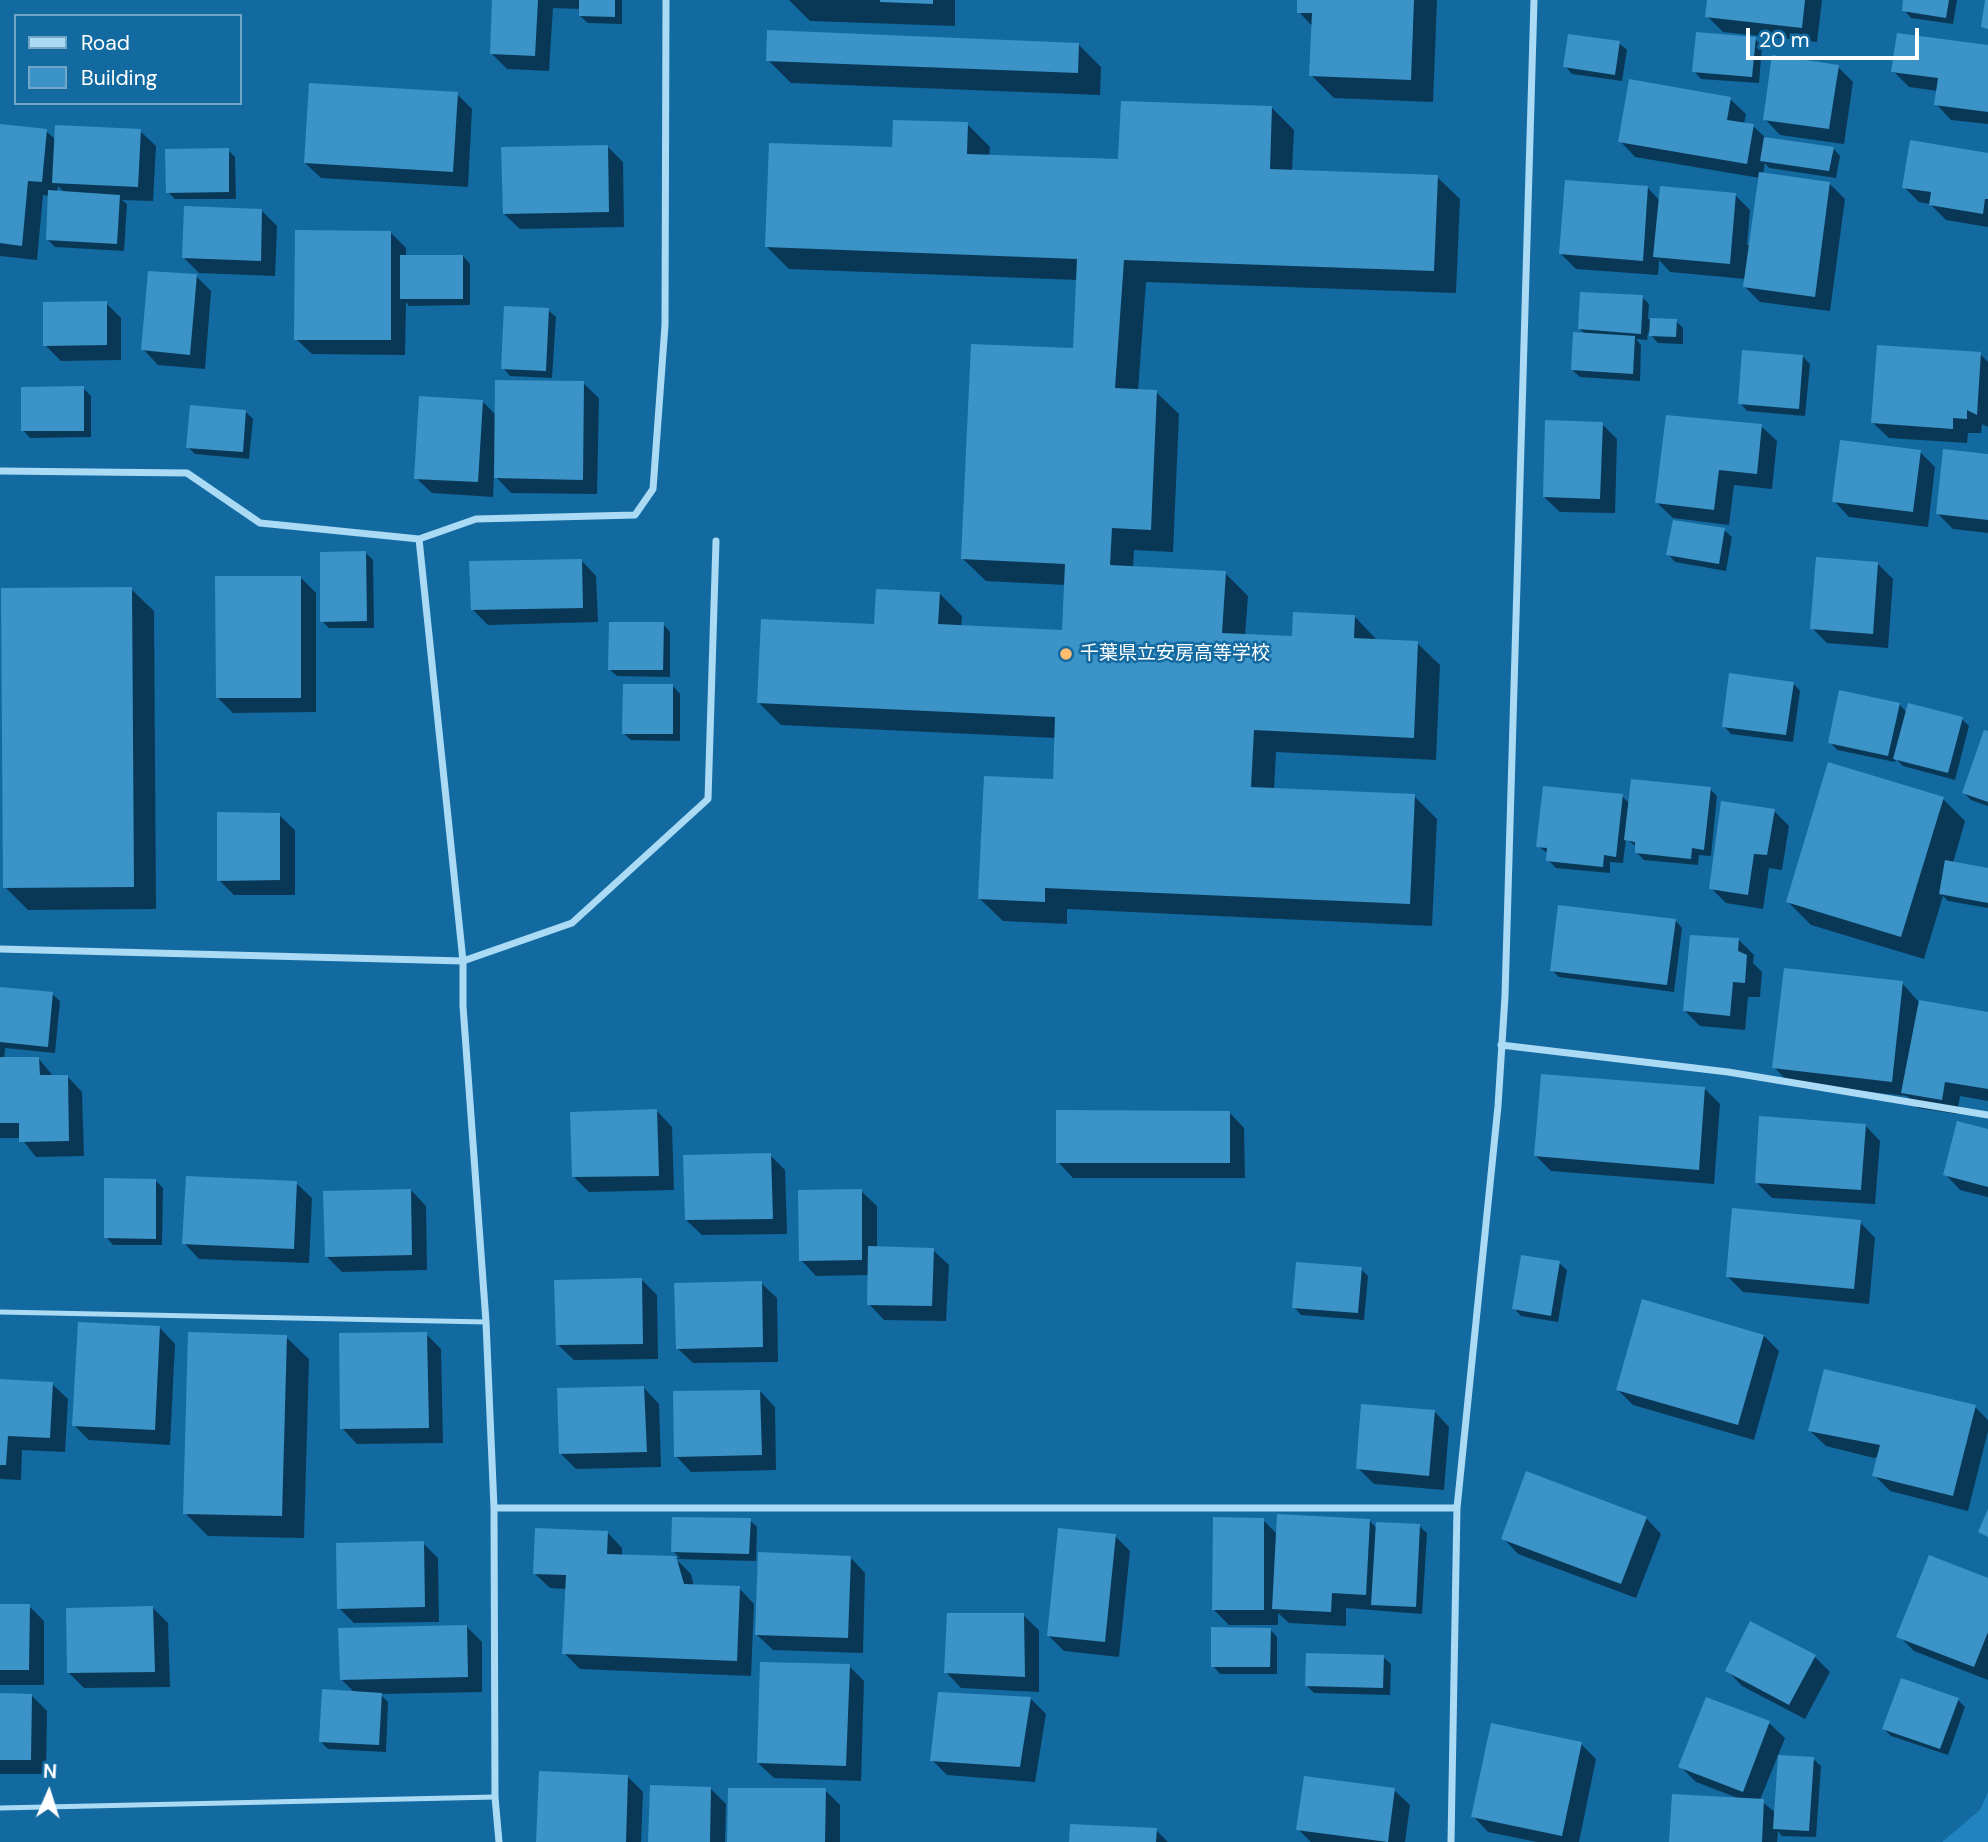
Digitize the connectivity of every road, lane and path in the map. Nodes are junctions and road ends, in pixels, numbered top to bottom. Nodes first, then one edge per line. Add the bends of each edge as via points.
1 (666, 0) edge
2 (1534, 0) edge
3 (0, 471) edge
4 (419, 538) junction
5 (716, 541) dead end
6 (0, 949) edge
7 (463, 961) junction
8 (1501, 1045) junction
9 (1988, 1115) edge
10 (0, 1312) edge
11 (486, 1322) junction
12 (494, 1508) junction
13 (1457, 1508) junction
14 (495, 1797) junction
15 (0, 1808) edge
16 (499, 1842) edge
17 (1451, 1842) edge

1 - 4 street via 665,325 653,489 635,515 476,519
2 - 8 street
3 - 4 street via 187,472 260,523
4 - 7 street
5 - 7 street via 708,799 572,923
6 - 7 street
7 - 11 street
8 - 9 street via 1728,1072
8 - 13 street
10 - 11 lane
11 - 12 street
12 - 13 street
12 - 14 street
13 - 17 street
14 - 15 lane
14 - 16 street

